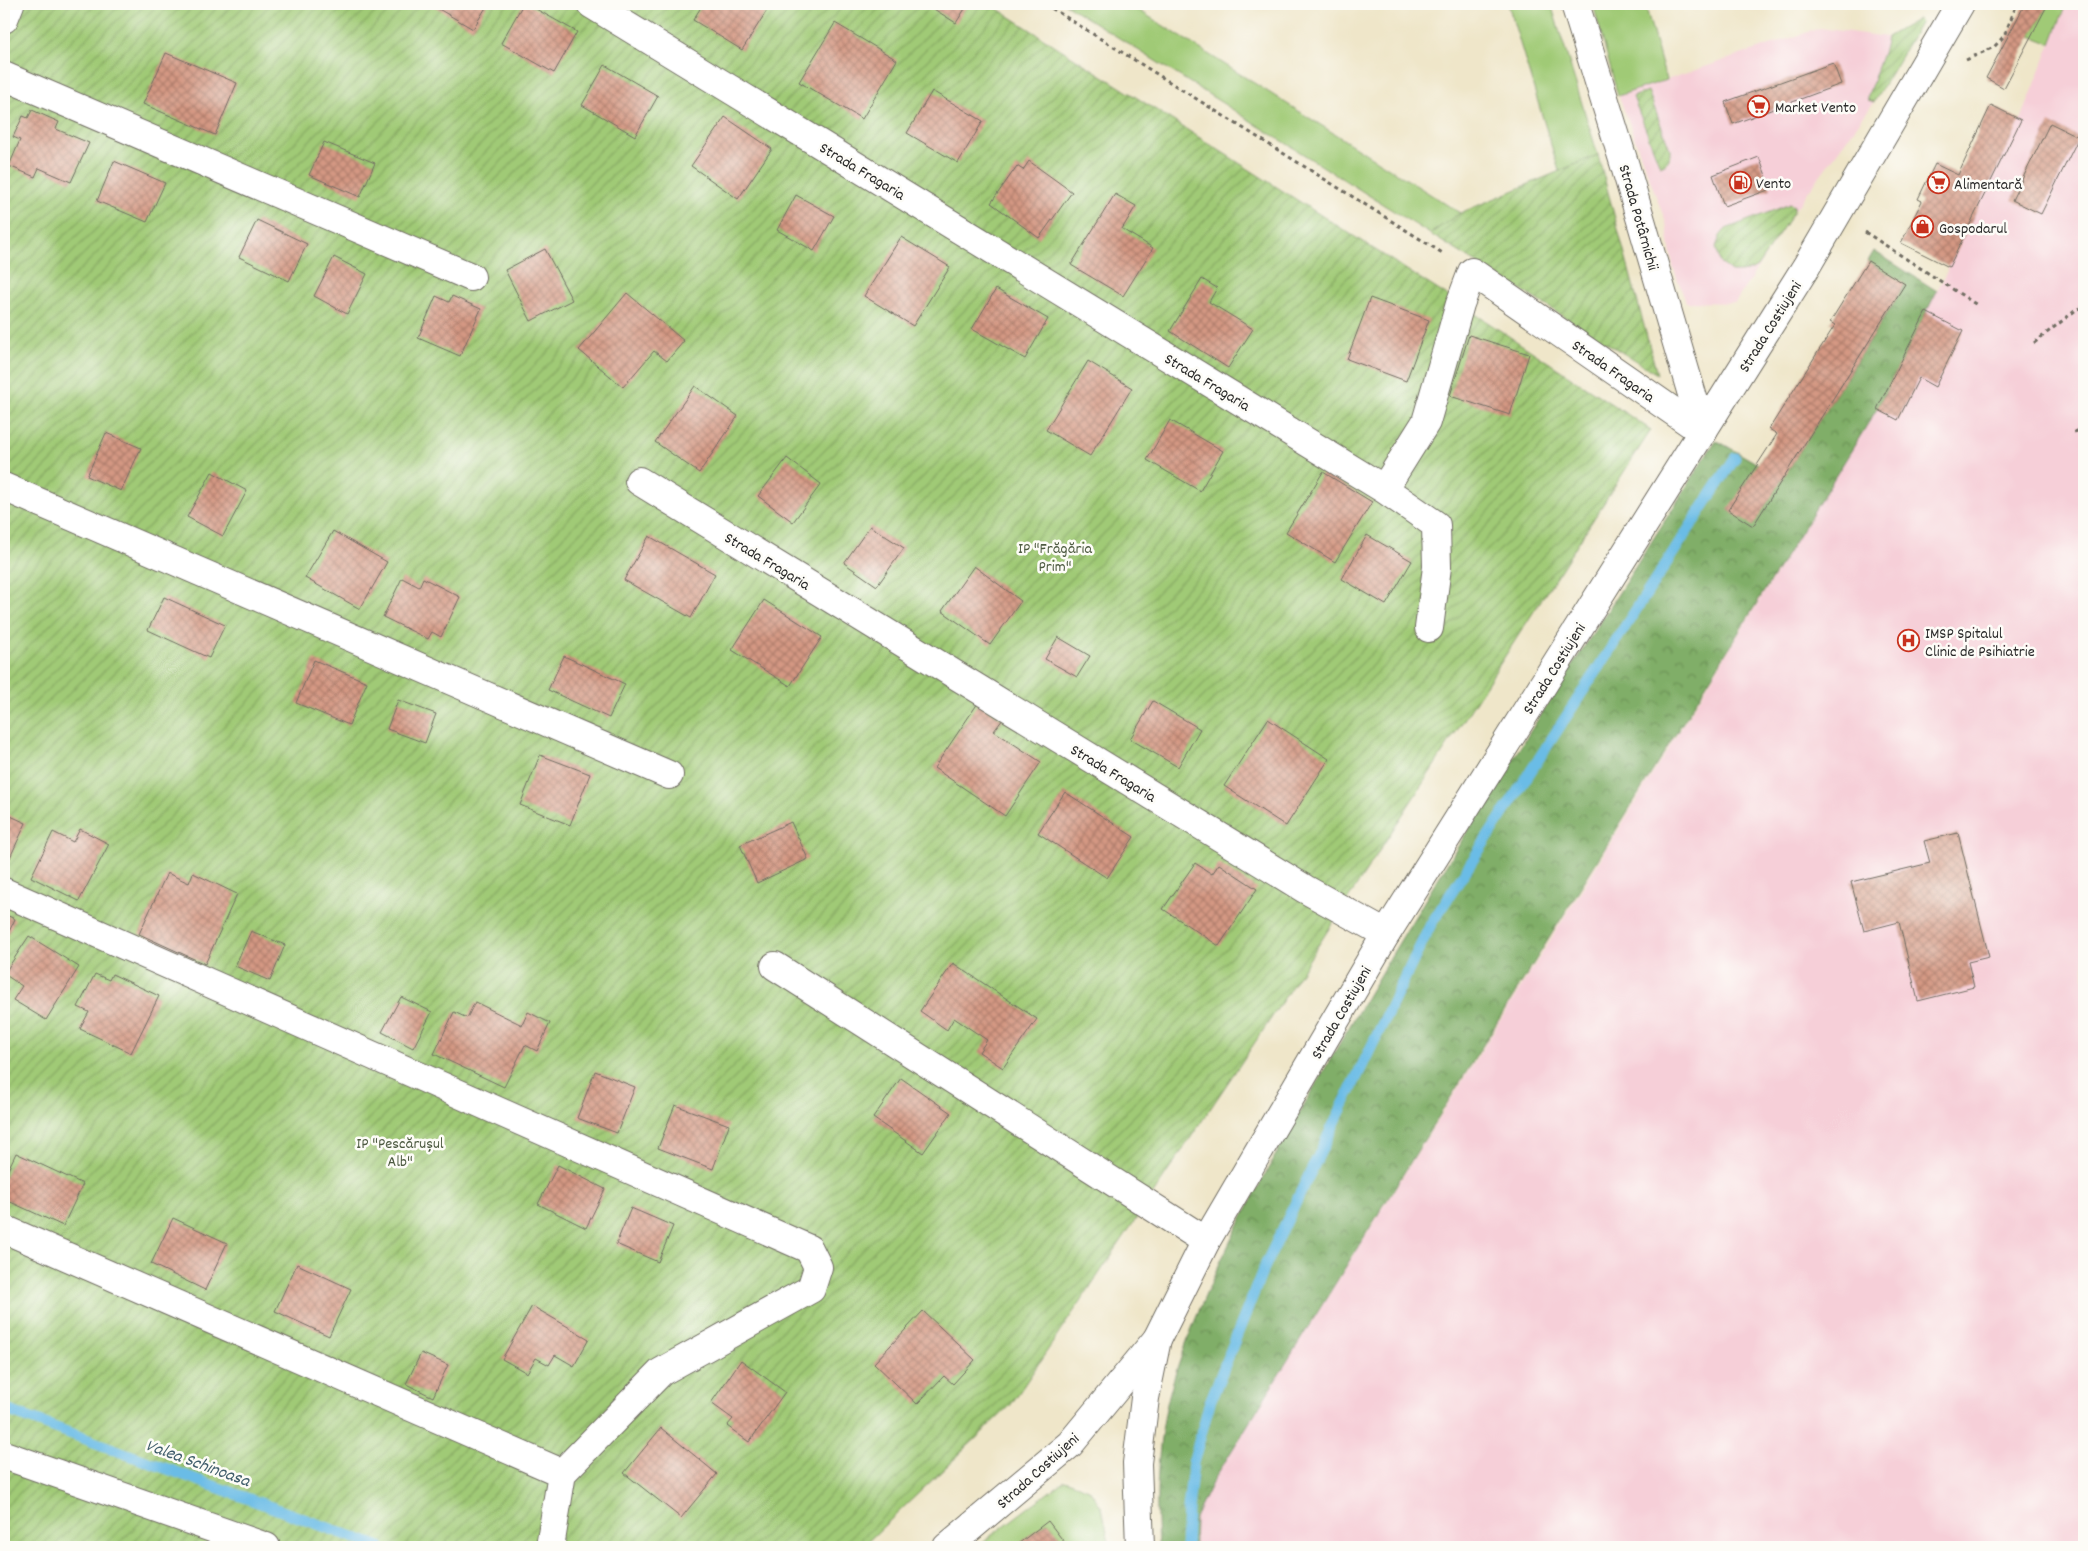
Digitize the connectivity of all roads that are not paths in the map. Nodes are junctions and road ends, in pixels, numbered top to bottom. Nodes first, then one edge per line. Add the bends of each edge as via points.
1 (10, 4) edge
2 (591, 4) edge
3 (1575, 4) edge
4 (1960, 4) edge
5 (4, 19) edge
6 (4, 76) edge
7 (471, 277) dead end
8 (1703, 432) junction
9 (639, 481) dead end
10 (4, 487) edge
11 (1384, 489) junction
12 (1429, 628) dead end
13 (669, 775) dead end
14 (4, 892) edge
15 (1386, 934) junction
16 (775, 966) dead end
17 (4, 1229) edge
18 (1206, 1241) junction
19 (1157, 1339) junction
20 (4, 1455) edge
21 (562, 1473) junction
22 (266, 1547) edge
23 (550, 1547) edge
24 (947, 1547) edge
25 (1140, 1547) edge

1 - 5 street
2 - 11 street, Strada Fragaria
3 - 8 street, Strada Potârnichii
4 - 8 street, Strada Costiujeni via 1838,214
6 - 7 street
8 - 11 street, Strada Fragaria via 1472,272 1426,422
8 - 15 street, Strada Costiujeni
9 - 15 street, Strada Fragaria via 1305,889
10 - 13 street
11 - 12 street, Strada Fragaria via 1436,525 1437,567
14 - 21 street via 809,1249 818,1267 811,1289 661,1372
15 - 18 street, Strada Costiujeni
16 - 18 street
17 - 21 street
18 - 19 street, Strada Costiujeni
19 - 24 street, Strada Costiujeni via 1070,1444
19 - 25 street, Strada Costiujeni via 1137,1462
20 - 22 street
21 - 23 street

